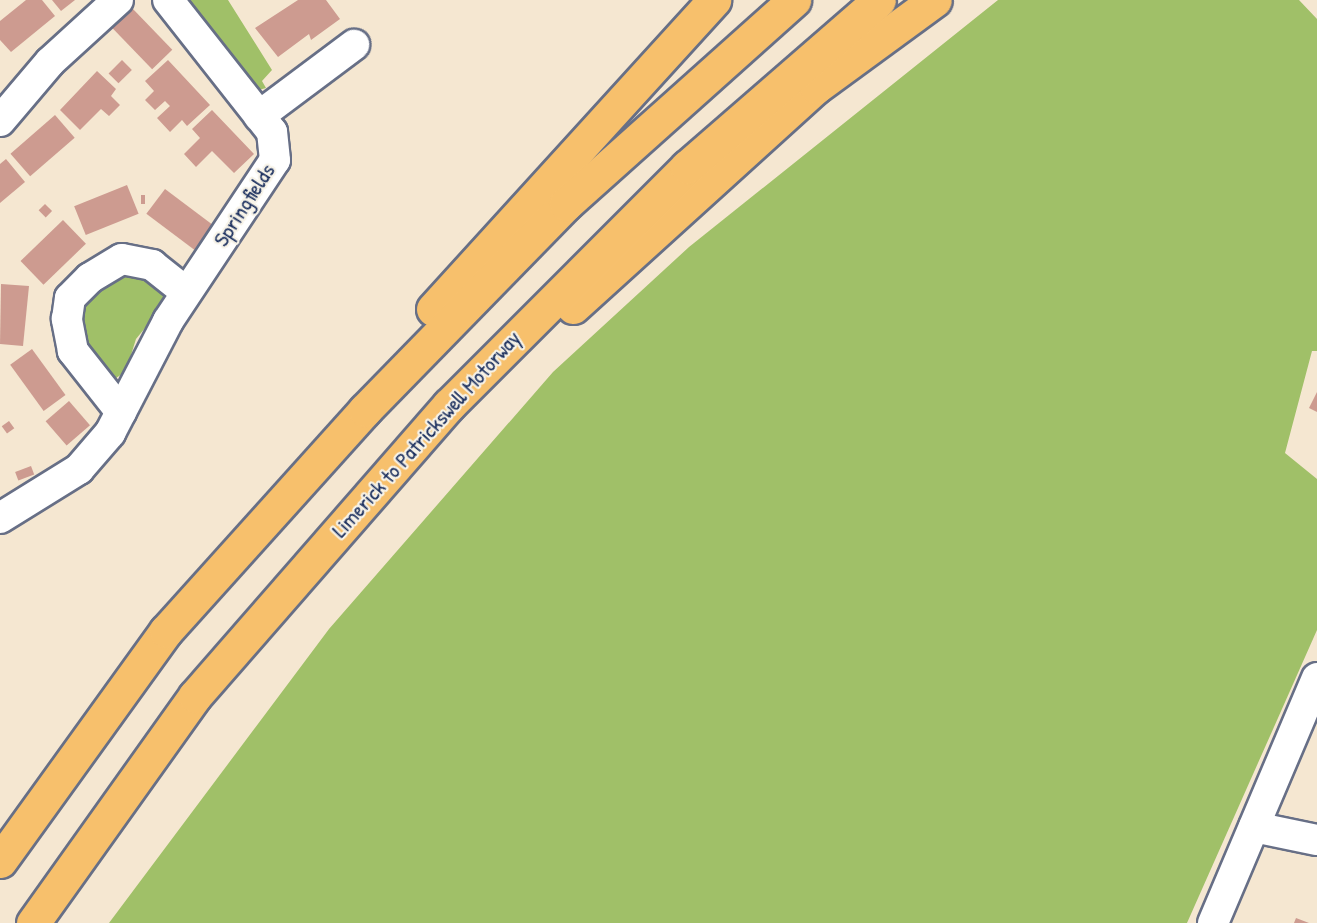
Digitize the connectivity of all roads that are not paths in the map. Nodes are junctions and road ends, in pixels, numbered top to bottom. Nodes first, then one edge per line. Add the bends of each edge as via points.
1 (118, 0) edge
2 (168, 0) edge
3 (714, 0) edge
4 (794, 0) edge
5 (879, 0) edge
6 (935, 0) edge
7 (354, 45) dead end
8 (259, 116) junction
9 (0, 121) edge
10 (186, 292) junction
11 (121, 412) junction
12 (0, 518) edge
13 (255, 626) junction
14 (166, 631) junction
15 (1317, 678) edge
16 (1254, 827) junction
17 (1317, 840) edge
18 (0, 861) edge
19 (33, 923) edge
20 (1213, 923) edge

1 - 9 street via 50,62
2 - 8 street, Springfields
3 - 14 highway via 248,512
4 - 14 highway via 637,138 432,339
5 - 13 highway, Limerick to Patrickswell Motorway via 695,159 566,282 449,405
6 - 13 highway via 816,87 705,183 461,411
7 - 8 street
8 - 10 street, Springfields via 276,142 275,160
10 - 11 street, Springfields
10 - 11 street via 152,265 122,259 90,278 70,298 68,334 73,351
11 - 12 street, Springfields via 79,469
13 - 19 highway, Limerick to Patrickswell Motorway via 195,696
14 - 18 highway
15 - 16 street
16 - 17 street
16 - 20 street

